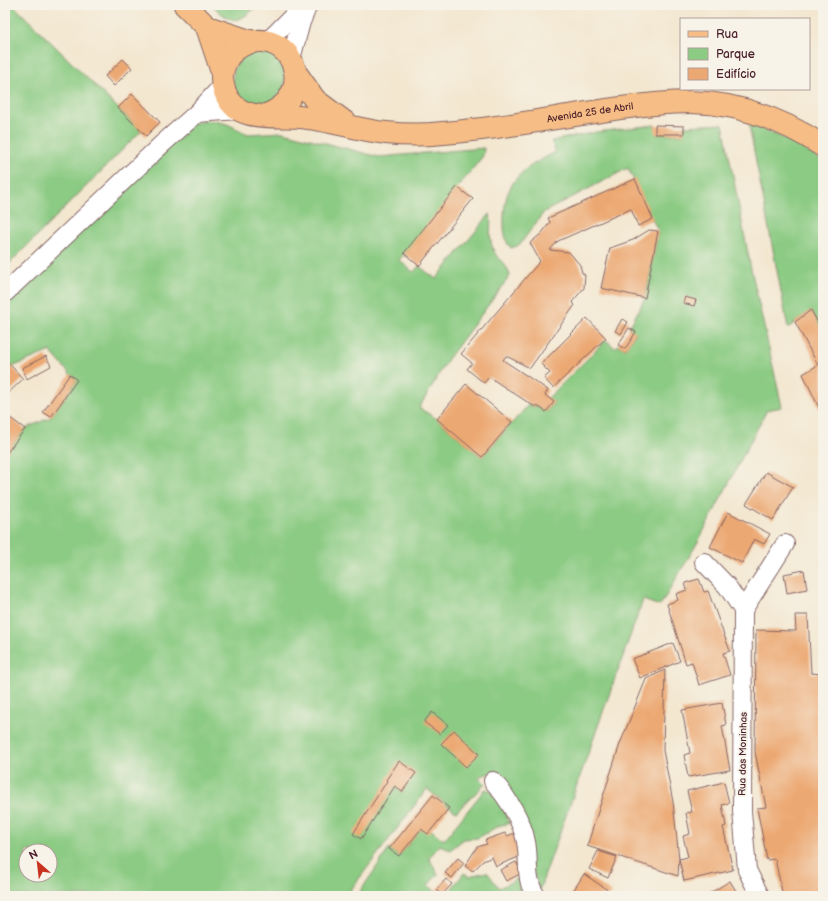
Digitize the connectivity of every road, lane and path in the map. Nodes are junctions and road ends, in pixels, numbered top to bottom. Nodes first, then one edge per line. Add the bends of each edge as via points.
1 (185, 5) edge
2 (304, 5) edge
3 (308, 5) edge
4 (207, 27) junction
5 (260, 42) junction
6 (293, 66) junction
7 (222, 79) junction
8 (238, 110) junction
9 (197, 113) junction
10 (266, 115) junction
11 (350, 126) junction
12 (823, 146) edge
13 (5, 293) edge
14 (785, 544) dead end
15 (704, 562) dead end
16 (743, 610) junction
17 (493, 781) dead end
18 (536, 896) edge
19 (760, 896) edge

1 - 4 main road, Avenida 25 de Abril
2 - 5 street
3 - 6 street via 301,22
4 - 5 main road, Avenida 25 de Abril
4 - 7 main road, Avenida 25 de Abril
5 - 6 main road, Avenida 25 de Abril via 276,46
5 - 7 main road via 242,46 233,52 226,61
6 - 10 main road via 296,84 292,95 286,104
6 - 11 main road, Avenida 25 de Abril via 315,100
7 - 8 main road, Avenida 25 de Abril via 231,104
7 - 9 street
8 - 9 street
8 - 10 main road, Avenida 25 de Abril via 256,116
9 - 13 street
10 - 11 main road, Avenida 25 de Abril via 301,117
11 - 12 main road, Avenida 25 de Abril via 386,133 442,134 650,104 692,102 731,106 768,116
14 - 16 street
15 - 16 street via 727,586
16 - 19 street, Rua das Moninhas via 742,811 747,870
17 - 18 street via 523,830 528,877 530,887

